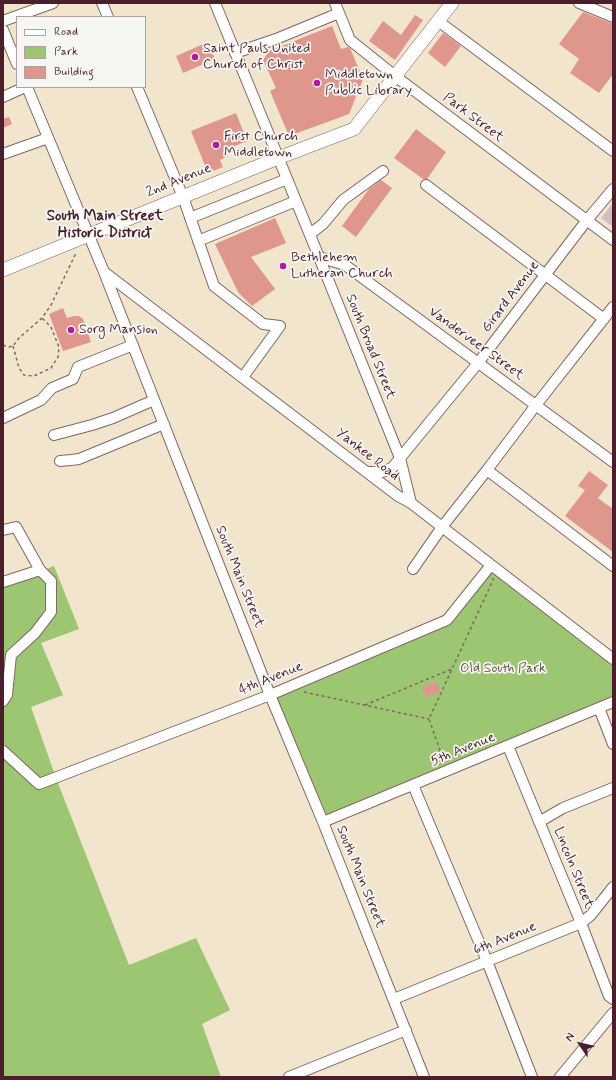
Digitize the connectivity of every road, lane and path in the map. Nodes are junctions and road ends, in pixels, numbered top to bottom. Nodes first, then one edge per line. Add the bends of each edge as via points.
1 (53, 3) edge
2 (102, 3) edge
3 (215, 3) edge
4 (452, 3) edge
5 (580, 3) edge
6 (336, 5) edge
7 (16, 16) edge
8 (17, 16) edge
9 (108, 16) edge
10 (613, 17) edge
11 (3, 21) edge
12 (438, 21) junction
13 (3, 30) edge
14 (235, 53) junction
15 (16, 62) edge
16 (394, 76) junction
17 (23, 88) edge
18 (26, 88) edge
19 (137, 88) edge
20 (3, 96) edge
21 (48, 138) junction
22 (613, 151) edge
23 (3, 154) edge
24 (278, 158) junction
25 (383, 171) dead end
26 (287, 179) junction
27 (426, 185) dead end
28 (613, 189) edge
29 (183, 197) junction
30 (296, 201) junction
31 (190, 218) junction
32 (587, 220) junction
33 (310, 234) junction
34 (88, 235) junction
35 (198, 240) junction
36 (613, 240) edge
37 (77, 251) dead end
38 (319, 257) junction
39 (3, 270) edge
40 (104, 272) junction
41 (545, 275) junction
42 (613, 307) edge
43 (42, 318) junction
44 (604, 319) junction
45 (3, 345) edge
46 (133, 345) junction
47 (13, 346) junction
48 (478, 363) junction
49 (242, 377) junction
50 (154, 400) junction
51 (536, 405) junction
52 (3, 418) edge
53 (164, 424) junction
54 (54, 435) dead end
55 (400, 458) junction
56 (60, 461) dead end
57 (613, 462) edge
58 (487, 470) junction
59 (367, 472) junction
60 (411, 503) junction
61 (442, 527) junction
62 (3, 530) edge
63 (491, 565) junction
64 (613, 566) edge
65 (40, 570) junction
66 (413, 570) dead end
67 (3, 582) edge
68 (613, 659) edge
69 (452, 669) junction
70 (303, 692) dead end
71 (270, 695) junction
72 (3, 701) edge
73 (613, 702) edge
74 (365, 705) junction
75 (599, 708) junction
76 (429, 719) junction
77 (613, 744) edge
78 (508, 746) junction
79 (3, 751) edge
80 (447, 771) junction
81 (413, 785) junction
82 (613, 788) edge
83 (323, 822) junction
84 (539, 822) junction
85 (613, 887) edge
86 (581, 923) junction
87 (487, 961) junction
88 (394, 999) junction
89 (613, 999) edge
90 (613, 1014) edge
91 (406, 1030) junction
92 (314, 1072) edge
93 (289, 1077) edge
94 (424, 1077) edge
95 (532, 1077) edge
96 (560, 1077) edge

1 - 8 street
2 - 9 street
3 - 14 street, South Broad Street
4 - 12 main road, 2nd Avenue
5 - 10 street
6 - 14 street via 276,39
6 - 16 street, Park Street via 350,40
7 - 11 street
12 - 16 main road, 2nd Avenue
12 - 22 street
13 - 15 street
14 - 24 street, South Broad Street
16 - 24 main road, 2nd Avenue via 354,129
16 - 32 street, Park Street
17 - 20 street
18 - 21 street, South Main Street
19 - 29 street
21 - 23 street
21 - 34 street, South Main Street
24 - 26 street, South Broad Street
24 - 29 main road, 2nd Avenue
25 - 33 street via 343,200 323,224
26 - 30 street, South Broad Street
26 - 31 street
27 - 41 street
28 - 32 street, Girard Avenue
29 - 31 street
29 - 34 main road, 2nd Avenue
30 - 33 street, South Broad Street
30 - 35 street
31 - 35 street
32 - 36 street, Park Street
32 - 41 street, Girard Avenue
33 - 38 street, South Broad Street
34 - 39 main road, 2nd Avenue
34 - 40 street, South Main Street
35 - 49 street via 214,286 262,324 280,326
37 - 43 path
38 - 48 street, Vanderveer Street via 345,265
38 - 55 street, South Broad Street
40 - 46 street, South Main Street
40 - 49 street, Yankee Road
41 - 44 street
41 - 48 street, Girard Avenue
42 - 44 street
43 - 47 path
43 - 47 path via 51,327 59,347 58,357 51,368 34,376 24,375 19,368
44 - 51 street
45 - 47 path
46 - 50 street, South Main Street
46 - 52 street via 78,367 73,379 52,388 41,400
48 - 51 street, Vanderveer Street
48 - 55 street, Girard Avenue
49 - 59 street, Yankee Road
50 - 53 street, South Main Street
50 - 54 street via 113,418
51 - 57 street, Vanderveer Street
51 - 58 street
53 - 56 street via 79,459
53 - 71 street, South Main Street
55 - 59 street, Girard Avenue via 392,468 382,472
55 - 60 street, South Broad Street
58 - 61 street
58 - 64 street
59 - 60 street, Yankee Road
60 - 61 street, Yankee Road
61 - 63 street, Yankee Road
61 - 66 street
62 - 65 street via 16,527
63 - 68 street, Yankee Road
63 - 69 path via 493,580
63 - 71 street, 4th Avenue via 447,620
65 - 67 street
65 - 72 street via 51,581 51,612 11,655 7,695
69 - 74 path
69 - 76 path
70 - 74 path
71 - 79 street, 4th Avenue via 39,784
71 - 83 street, South Main Street
73 - 75 street, 5th Avenue
74 - 76 path
75 - 77 street
75 - 78 street, 5th Avenue
76 - 80 path
78 - 80 street, 5th Avenue
78 - 84 street, Lincoln Street
80 - 81 street, 5th Avenue
81 - 83 street, 5th Avenue
81 - 87 street
82 - 84 street via 563,808
83 - 88 street, South Main Street
84 - 86 street, Lincoln Street
85 - 86 street, 6th Avenue via 591,915
86 - 87 street, 6th Avenue
86 - 89 street, Lincoln Street via 608,996
87 - 88 street, 6th Avenue
87 - 95 street
88 - 91 street, South Main Street
90 - 96 street
91 - 92 street
91 - 94 street, South Main Street
92 - 93 street

